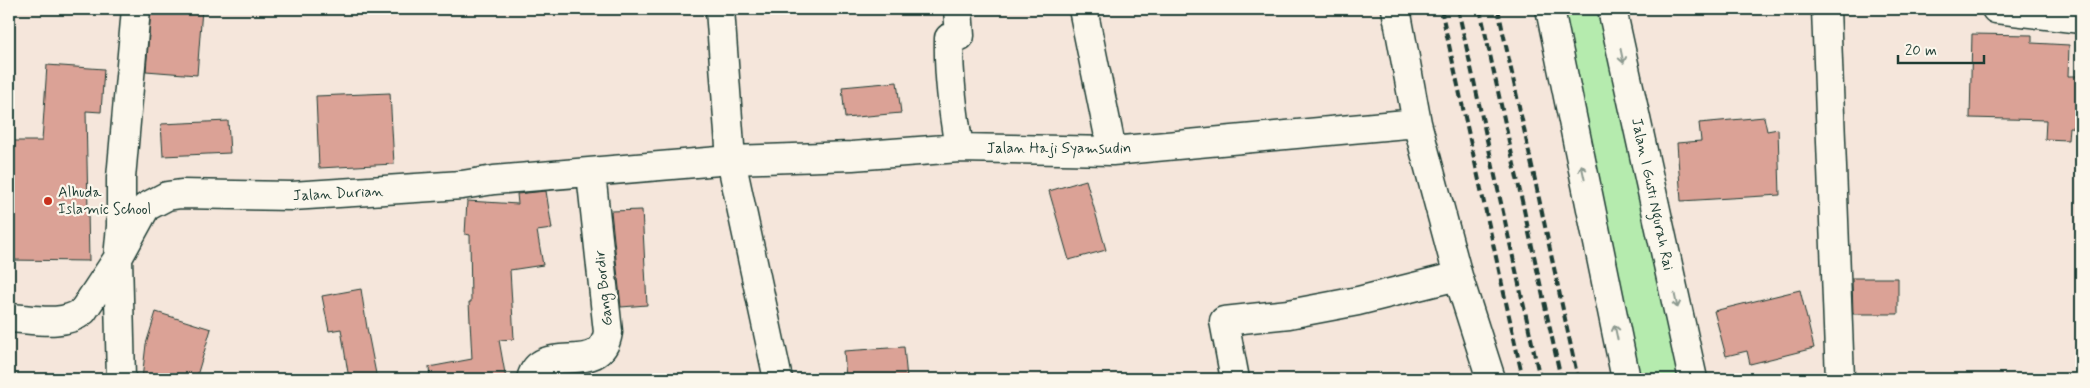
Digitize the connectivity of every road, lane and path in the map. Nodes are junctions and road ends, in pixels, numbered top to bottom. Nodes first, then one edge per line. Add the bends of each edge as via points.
1 (136, 9) edge
2 (720, 9) edge
3 (958, 9) edge
4 (1083, 9) edge
5 (1396, 9) edge
6 (1550, 9) edge
7 (1612, 9) edge
8 (1826, 9) edge
9 (1996, 9) edge
10 (2081, 19) edge
11 (1416, 123) junction
12 (959, 148) junction
13 (1112, 151) junction
14 (731, 160) junction
15 (591, 173) junction
16 (118, 258) junction
17 (1458, 276) junction
18 (9, 318) edge
19 (121, 379) edge
20 (531, 379) edge
21 (778, 379) edge
22 (1235, 379) edge
23 (1491, 379) edge
24 (1626, 379) edge
25 (1693, 379) edge
26 (1840, 379) edge

1 - 16 street via 120,178
2 - 14 street
3 - 12 street via 960,36 949,38 948,50
4 - 13 street
5 - 11 street
24 -> 6 street
7 -> 25 street, Jalan I Gusti Ngurah Rai
8 - 26 street
9 - 10 street
11 - 13 street, Jalan Haji Syamsudin
11 - 17 street
12 - 13 street, Jalan Haji Syamsudin
12 - 14 street, Jalan Haji Syamsudin
14 - 15 street, Jalan Durian
14 - 21 street
15 - 16 street, Jalan Durian via 292,196 167,196 146,207
15 - 20 street, Gang Bordir via 608,332 606,343 602,350 586,357 547,361 536,368
16 - 18 street, Jalan Durian via 75,318
16 - 19 street
17 - 22 street via 1289,314 1224,321
17 - 23 street

